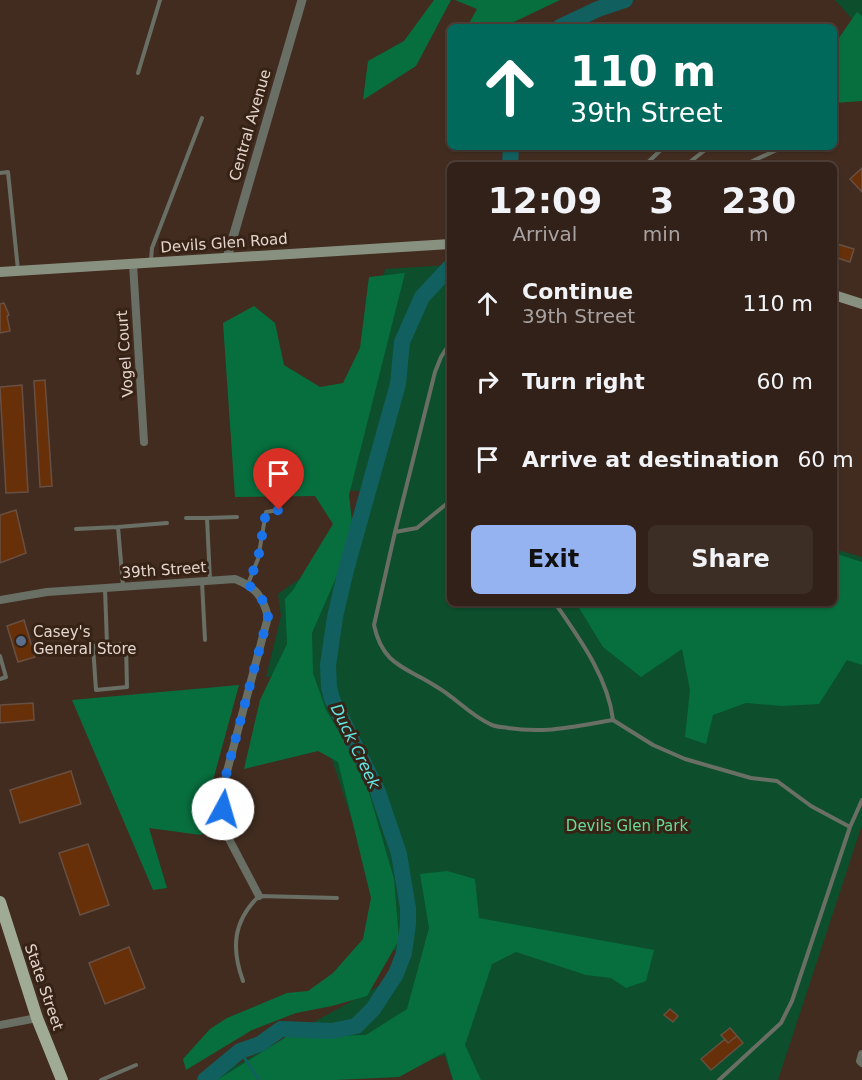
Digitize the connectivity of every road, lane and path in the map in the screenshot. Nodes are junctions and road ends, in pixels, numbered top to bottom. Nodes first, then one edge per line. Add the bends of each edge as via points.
1 (160, 0) edge
2 (302, 0) edge
3 (138, 73) dead end
4 (202, 118) dead end
5 (661, 150) edge
6 (705, 150) edge
7 (776, 150) edge
8 (648, 162) edge
9 (690, 162) edge
10 (750, 162) edge
11 (0, 173) edge
12 (447, 244) edge
13 (227, 258) junction
14 (150, 263) junction
15 (133, 264) junction
16 (18, 271) junction
17 (0, 272) edge
18 (837, 296) edge
19 (862, 304) edge
20 (447, 349) edge
21 (144, 442) dead end
22 (447, 503) edge
23 (279, 510) dead end
24 (237, 517) dead end
25 (207, 518) junction
26 (186, 519) dead end
27 (167, 523) dead end
28 (118, 527) junction
29 (76, 529) dead end
30 (395, 532) junction
31 (206, 581) junction
32 (248, 584) junction
33 (123, 586) junction
34 (104, 588) junction
35 (0, 600) edge
36 (557, 606) edge
37 (205, 640) dead end
38 (107, 644) junction
39 (0, 656) edge
40 (0, 679) edge
41 (613, 720) junction
42 (862, 800) edge
43 (850, 827) junction
44 (259, 896) junction
45 (338, 898) dead end
46 (0, 902) edge
47 (243, 981) dead end
48 (37, 1018) junction
49 (0, 1025) edge
50 (862, 1054) edge
51 (862, 1063) edge
52 (136, 1065) dead end
53 (62, 1080) edge
54 (101, 1080) edge
55 (719, 1080) edge

1 - 3 lane
2 - 13 street, Central Avenue
4 - 14 lane via 152,248
5 - 8 lane
6 - 9 lane
7 - 10 lane
11 - 16 lane via 8,172
12 - 13 main road, Devils Glen Road
13 - 14 main road, Devils Glen Road
14 - 15 main road, Devils Glen Road
15 - 16 main road, Devils Glen Road
15 - 21 street, Vogel Court
16 - 17 main road, Devils Glen Road
18 - 19 main road
20 - 30 lane via 435,372
22 - 30 lane via 417,528
23 - 32 lane via 266,512 258,559
24 - 25 lane
25 - 26 lane
25 - 31 lane
27 - 28 lane
28 - 29 lane
28 - 33 lane
30 - 41 lane via 375,626 377,639 387,655 403,669 438,687 492,725 544,731
31 - 32 street, 39th Street via 235,579
31 - 33 street, 39th Street
31 - 37 lane
32 - 44 street via 265,603 268,617 226,775 223,809 230,841
33 - 34 street, 39th Street
34 - 35 street, 39th Street
34 - 38 lane
36 - 41 lane via 601,676 611,701
38 - 38 lane via 126,644 127,687 96,690 93,646
39 - 40 lane via 6,678
41 - 43 lane via 654,746 685,759 777,781 811,806
42 - 43 lane
43 - 55 lane via 782,1023
44 - 45 lane
44 - 47 lane via 250,904 235,942
46 - 48 main road, State Street
48 - 49 street
48 - 53 main road, State Street
50 - 51 street
52 - 54 lane

